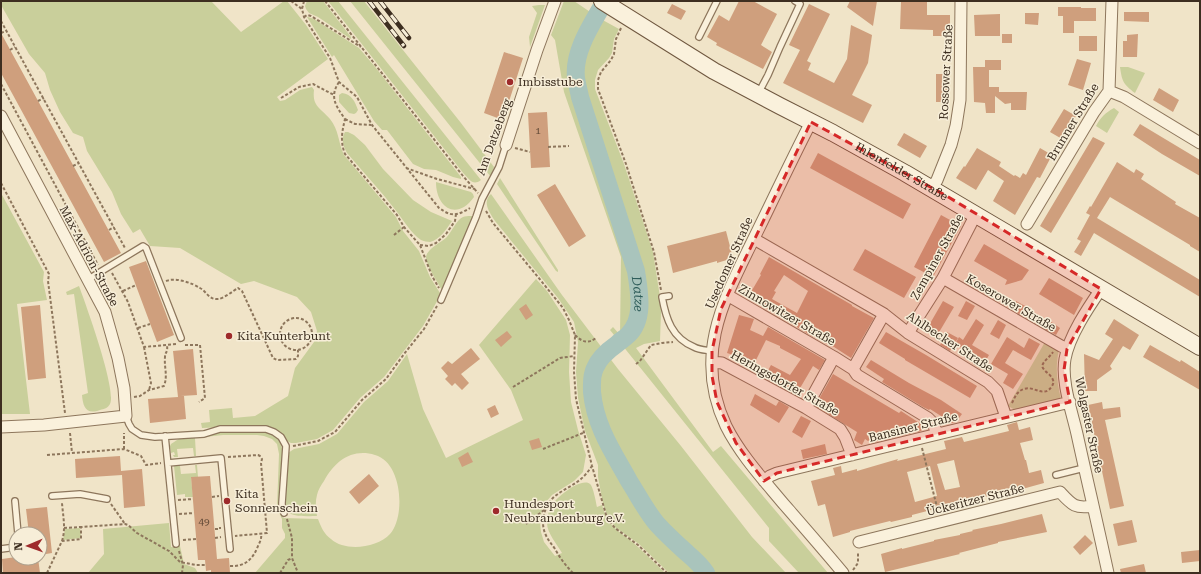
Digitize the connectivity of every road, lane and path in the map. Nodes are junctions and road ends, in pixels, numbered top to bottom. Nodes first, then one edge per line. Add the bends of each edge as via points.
1 (291, 1) edge
2 (304, 1) edge
3 (325, 1) edge
4 (555, 1) edge
5 (717, 1) edge
6 (795, 1) edge
7 (962, 1) edge
8 (1112, 1) edge
9 (605, 3) edge
10 (302, 10) junction
11 (304, 17) junction
12 (1, 21) edge
13 (620, 30) dead end
14 (6, 31) junction
15 (1, 33) edge
16 (699, 37) dead end
17 (15, 47) junction
18 (363, 49) junction
19 (10, 50) dead end
20 (339, 82) junction
21 (1, 84) edge
22 (1109, 91) junction
23 (758, 94) junction
24 (334, 95) junction
25 (44, 98) junction
26 (281, 98) dead end
27 (38, 101) dead end
28 (1, 116) edge
29 (345, 119) junction
30 (811, 122) junction
31 (372, 125) junction
32 (1200, 143) edge
33 (506, 145) junction
34 (569, 146) dead end
35 (548, 147) dead end
36 (530, 152) dead end
37 (79, 163) junction
38 (74, 166) dead end
39 (406, 167) junction
40 (1, 183) edge
41 (932, 188) junction
42 (482, 199) junction
43 (456, 214) junction
44 (976, 214) junction
45 (1027, 224) dead end
46 (114, 227) junction
47 (404, 227) junction
48 (109, 230) dead end
49 (394, 235) dead end
50 (754, 239) junction
51 (420, 245) junction
52 (129, 254) junction
53 (108, 266) junction
54 (102, 271) junction
55 (943, 278) junction
56 (87, 280) junction
57 (160, 283) junction
58 (136, 285) dead end
59 (1101, 289) junction
60 (123, 291) junction
61 (669, 296) dead end
62 (727, 296) junction
63 (662, 297) junction
64 (442, 298) junction
65 (884, 314) junction
66 (150, 324) dead end
67 (138, 328) junction
68 (908, 333) junction
69 (575, 335) junction
70 (181, 338) dead end
71 (596, 338) dead end
72 (684, 342) junction
73 (167, 345) junction
74 (1063, 346) junction
75 (144, 347) junction
76 (1200, 347) edge
77 (298, 350) junction
78 (574, 356) junction
79 (712, 356) junction
80 (834, 357) junction
81 (636, 364) dead end
82 (852, 369) junction
83 (513, 387) dead end
84 (149, 390) junction
85 (124, 398) junction
86 (199, 402) dead end
87 (1070, 402) junction
88 (806, 408) junction
89 (1005, 414) junction
90 (127, 420) junction
91 (69, 422) junction
92 (1, 427) edge
93 (583, 433) junction
94 (938, 434) junction
95 (165, 436) junction
96 (919, 439) junction
97 (296, 446) dead end
98 (124, 449) junction
99 (543, 449) dead end
100 (72, 453) junction
101 (852, 455) junction
102 (47, 456) dead end
103 (221, 458) junction
104 (168, 463) junction
105 (592, 466) junction
106 (1084, 468) junction
107 (1056, 475) dead end
108 (764, 481) junction
109 (52, 496) dead end
110 (61, 496) junction
111 (107, 499) joint
112 (193, 499) dead end
113 (172, 500) junction
114 (15, 501) dead end
115 (1093, 506) junction
116 (545, 510) junction
117 (194, 513) dead end
118 (284, 513) joint
119 (173, 514) junction
120 (941, 522) junction
121 (125, 524) junction
122 (526, 524) dead end
123 (17, 526) edge
124 (81, 527) junction
125 (64, 528) junction
126 (261, 533) junction
127 (229, 536) junction
128 (196, 539) dead end
129 (62, 541) junction
130 (859, 542) joint
131 (176, 543) junction
132 (230, 549) dead end
133 (292, 558) junction
134 (182, 563) junction
135 (206, 565) dead end
136 (230, 566) dead end
137 (47, 573) edge
138 (182, 573) edge
139 (280, 573) edge
140 (298, 573) edge
141 (573, 573) edge
142 (667, 573) edge
143 (843, 573) edge
144 (851, 573) edge
145 (1108, 573) edge

1 - 10 path
2 - 10 path
3 - 18 path
4 - 33 street, Am Datzeberg
5 - 16 lane
6 - 23 lane via 800,4
7 - 41 street, Rossower Straße via 960,100 956,126 951,145
8 - 22 street, Brunner Straße
9 - 23 main road, Ihlenfelder Straße via 714,71
10 - 11 path
11 - 18 path via 307,14
11 - 20 path via 330,58
12 - 14 path
13 - 63 path via 614,54 600,72 598,89 626,164 654,252
14 - 15 path
14 - 17 path
17 - 19 path
17 - 25 path
18 - 39 path via 476,190
20 - 24 path
20 - 31 path via 357,97
21 - 54 path
22 - 32 street via 1124,97
22 - 45 street, Brunner Straße
23 - 30 main road, Ihlenfelder Straße
24 - 26 path via 313,84 299,86
24 - 29 path via 336,106
25 - 27 path
25 - 37 path
28 - 56 street, Max-Adrion-Straße
29 - 31 path via 355,124
29 - 47 path via 341,141 345,154 397,215
30 - 41 main road, Ihlenfelder Straße
30 - 50 street, Usedomer Straße
31 - 39 path
33 - 36 path
33 - 42 lane, Am Datzeberg via 499,167
34 - 35 path
37 - 38 path
37 - 46 path
39 - 43 path via 439,208 448,214
40 - 91 path via 49,274 66,416
41 - 44 main road, Ihlenfelder Straße
42 - 43 path via 471,208
42 - 64 lane, Am Datzeberg
42 - 69 path via 493,223 563,308
43 - 51 path via 455,221 436,243 429,246
44 - 55 street, Zempiner Straße
44 - 59 main road, Ihlenfelder Straße
46 - 48 path
46 - 52 path
47 - 49 path
47 - 51 path
50 - 62 street, Usedomer Straße
50 - 65 street, Ahlbecker Straße
51 - 64 path
52 - 53 lane
52 - 57 lane via 143,246 146,248
53 - 54 lane
53 - 60 path
54 - 56 lane
55 - 68 street, Zempiner Straße
55 - 74 street, Koserower Straße
56 - 85 street, Max-Adrion-Straße via 105,312 118,358
57 - 70 lane
57 - 77 path via 170,279 186,282 201,288 211,298 219,299 238,288 242,291 273,358 296,358
58 - 60 path
59 - 74 street, Wolgaster Straße via 1071,339
59 - 76 main road, Ihlenfelder Straße
60 - 67 path
61 - 63 lane
62 - 79 street, Usedomer Straße via 716,325
62 - 80 street, Zinnowitzer Straße
63 - 72 lane via 668,323
64 - 97 path via 424,328 386,379 362,400 335,432 318,441
65 - 68 street, Ahlbecker Straße
65 - 82 street
66 - 67 path
67 - 75 path
68 - 89 street, Ahlbecker Straße via 988,382 997,391
69 - 71 path via 587,342
69 - 78 path
72 - 79 lane
72 - 81 path via 651,345
73 - 75 path
73 - 84 path via 164,386
73 - 86 path via 200,345 205,398
74 - 87 street, Wolgaster Straße
74 - 89 path via 1045,360 1042,366 1053,380 1051,387 1046,392 1031,388 1023,389 1018,392
75 - 84 path via 151,383
77 - 77 path via 284,345 279,335 282,325 290,318 301,318 312,330 308,345
78 - 83 path via 560,358
78 - 93 path via 576,399
79 - 88 street, Heringsdorfer Straße
79 - 108 street, Usedomer Straße via 714,388 724,421 736,443
80 - 82 street, Zinnowitzer Straße
80 - 88 street, Zinnowitzer Straße
82 - 94 street, Zinnowitzer Straße via 857,375 928,418
84 - 85 path via 140,396
85 - 90 street, Max-Adrion-Straße
87 - 89 street, Bansiner Straße
87 - 106 street, Wolgaster Straße
88 - 101 street, Heringsdorfer Straße via 840,429
89 - 94 street, Bansiner Straße
90 - 91 street
90 - 95 lane via 132,429 141,435
90 - 98 path
91 - 92 street
91 - 100 path
93 - 99 path
93 - 105 path
94 - 96 street, Bansiner Straße
95 - 104 lane
95 - 118 lane via 204,434 220,429 266,429 274,432 286,446 282,503
96 - 101 street, Bansiner Straße
96 - 120 path
98 - 100 path
98 - 104 path via 141,456 146,464
100 - 102 path
101 - 108 street, Bansiner Straße via 776,473
103 - 104 lane
103 - 126 path via 258,455 262,459 267,533
103 - 127 lane
104 - 113 lane
105 - 116 path via 579,481 555,496
105 - 142 path via 607,518
106 - 107 lane
106 - 115 street, Wolgaster Straße
108 - 143 street, Usedomer Straße
109 - 110 lane
110 - 111 lane via 80,494
110 - 125 path
111 - 121 path
112 - 113 path
113 - 119 lane
114 - 123 lane
115 - 120 street, Ückeritzer Straße via 1075,506 1060,492
115 - 145 street, Wolgaster Straße
116 - 122 path
116 - 141 path via 544,532
117 - 119 path
118 - 133 path via 292,538
119 - 131 lane
120 - 130 street, Ückeritzer Straße
121 - 124 path
121 - 134 path via 169,551
124 - 125 path
124 - 129 path via 81,539
125 - 129 path
126 - 127 path
126 - 136 path via 261,540 251,559 242,565
127 - 132 lane
128 - 131 path
129 - 137 path
130 - 144 path via 858,563
131 - 134 path
133 - 139 path
133 - 140 path
134 - 135 path
134 - 138 path

